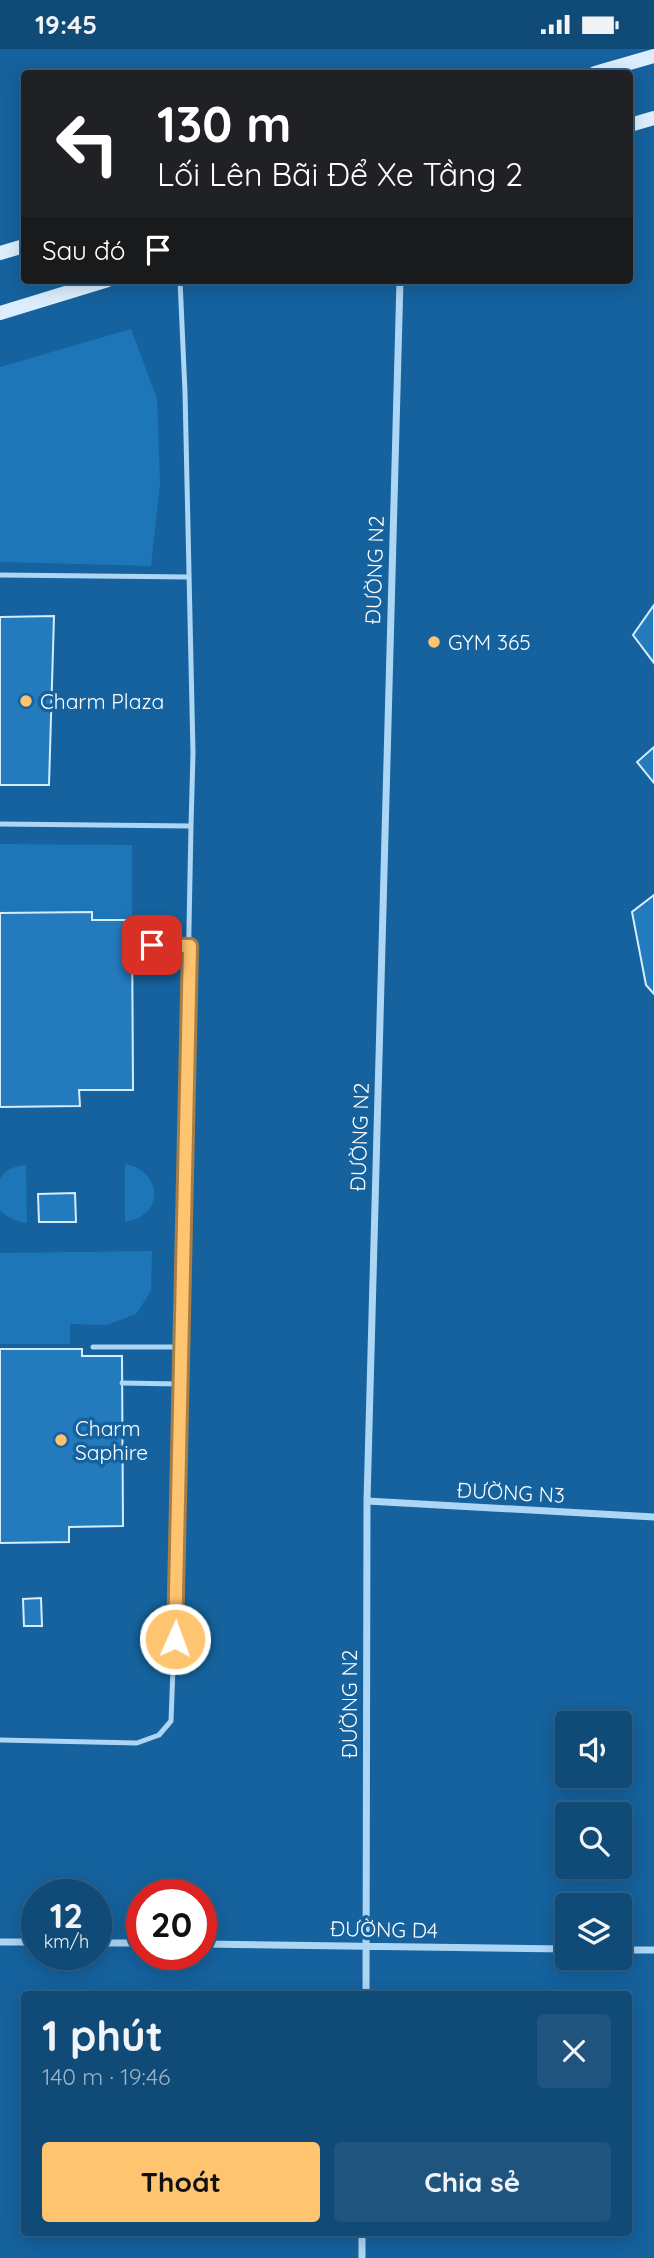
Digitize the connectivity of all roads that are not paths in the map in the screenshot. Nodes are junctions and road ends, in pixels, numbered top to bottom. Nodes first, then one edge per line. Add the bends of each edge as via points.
1 (654, 56) edge
2 (605, 70) edge
3 (654, 118) edge
4 (633, 124) edge
5 (21, 247) edge
6 (0, 253) edge
7 (95, 284) edge
8 (180, 284) edge
9 (400, 284) edge
10 (0, 313) edge
11 (0, 575) edge
12 (189, 577) junction
13 (0, 824) edge
14 (191, 826) junction
15 (132, 944) dead end
16 (190, 946) junction
17 (93, 1347) dead end
18 (181, 1347) junction
19 (122, 1383) dead end
20 (180, 1384) junction
21 (367, 1500) junction
22 (654, 1517) edge
23 (0, 1739) edge
24 (0, 1942) edge
25 (21, 1942) edge
26 (217, 1944) edge
27 (366, 1946) junction
28 (555, 1949) edge
29 (632, 1950) edge
30 (654, 1950) edge
31 (366, 1991) edge
32 (362, 2236) edge
33 (362, 2258) edge

1 - 2 main road
3 - 4 main road
5 - 6 main road
7 - 10 main road
8 - 12 lane
9 - 21 street, ĐƯỜNG N2
11 - 12 lane
12 - 14 lane
13 - 14 lane
14 - 16 lane
15 - 16 lane
16 - 18 lane
17 - 18 lane
18 - 20 lane
19 - 20 lane
20 - 23 lane via 171,1721 159,1735 137,1743
21 - 22 street, ĐƯỜNG N3
21 - 27 street, ĐƯỜNG N2
24 - 25 street
26 - 27 street, ĐƯỜNG D4
27 - 28 street, ĐƯỜNG D4
27 - 31 street, ĐƯỜNG N2
29 - 30 street
32 - 33 street

